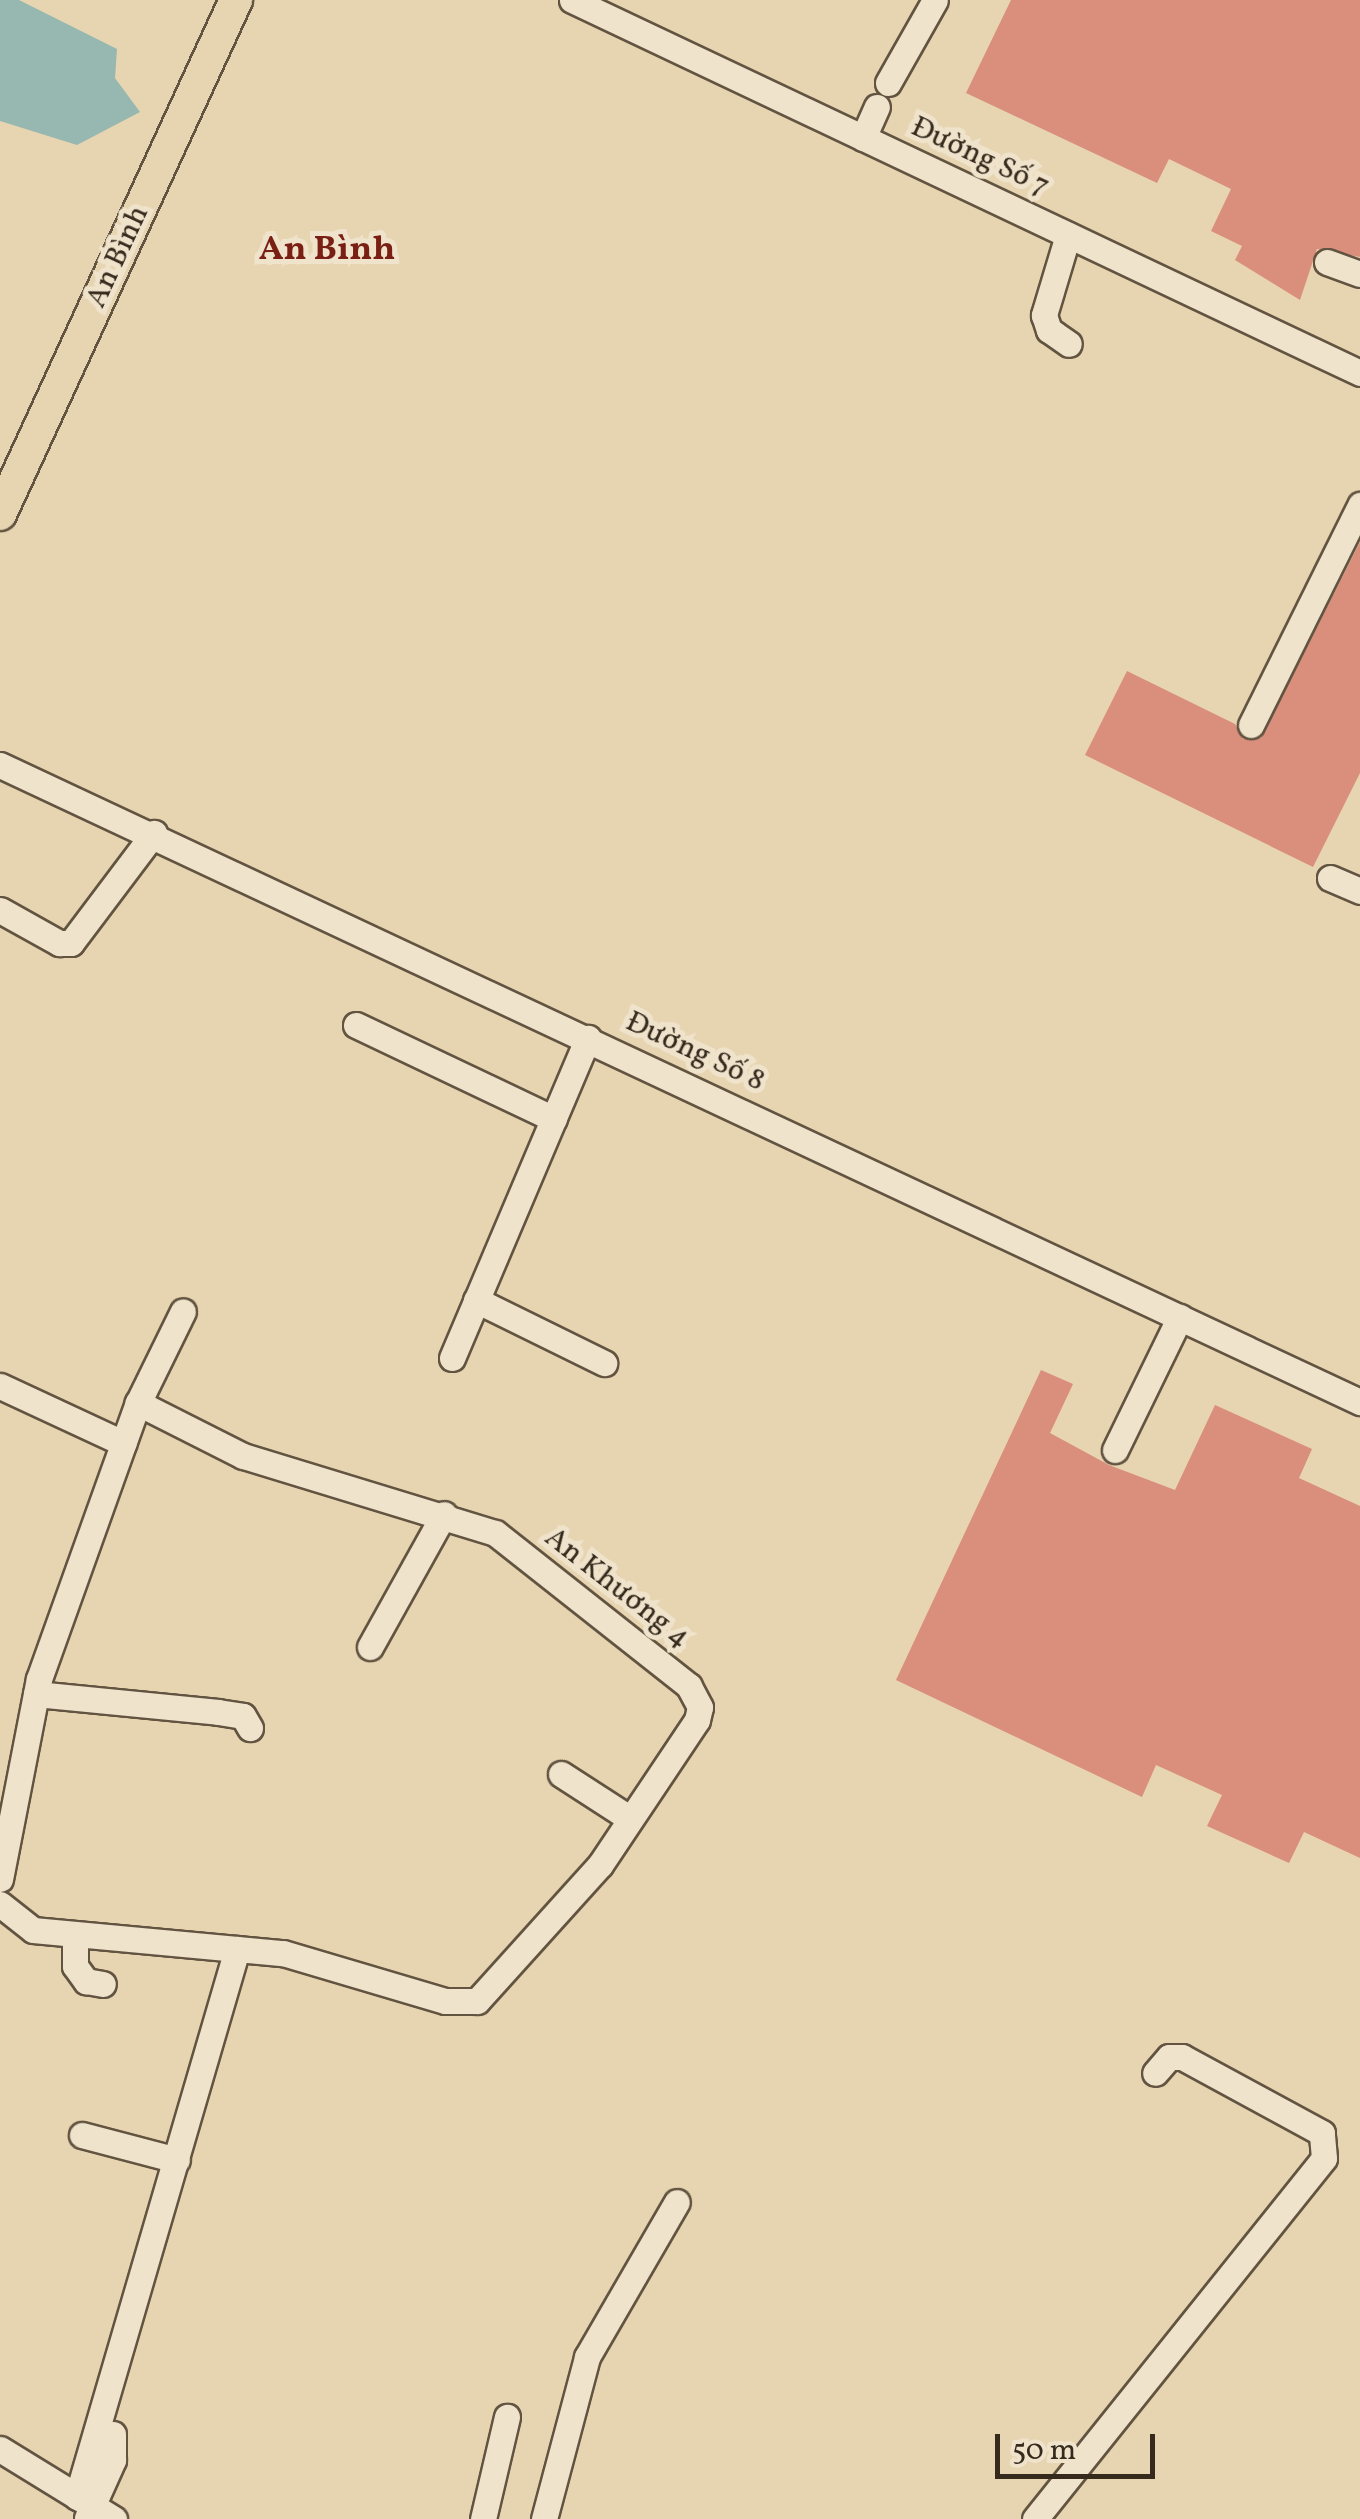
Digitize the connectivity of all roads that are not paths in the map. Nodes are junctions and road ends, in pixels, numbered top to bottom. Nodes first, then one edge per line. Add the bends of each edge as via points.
1 (236, 0) edge
2 (572, 0) edge
3 (935, 0) edge
4 (863, 138) junction
5 (1068, 235) junction
6 (1328, 262) dead end
7 (1360, 274) edge
8 (1069, 344) dead end
9 (1360, 372) edge
10 (1360, 505) edge
11 (0, 514) edge
12 (1251, 726) dead end
13 (0, 765) edge
14 (154, 833) junction
15 (1330, 878) dead end
16 (1360, 890) edge
17 (0, 910) edge
18 (356, 1025) dead end
19 (588, 1038) junction
20 (554, 1119) junction
21 (476, 1300) junction
22 (183, 1312) dead end
23 (1180, 1317) junction
24 (452, 1358) dead end
25 (604, 1363) dead end
26 (0, 1386) edge
27 (1360, 1402) edge
28 (138, 1403) junction
29 (124, 1443) junction
30 (1115, 1450) dead end
31 (444, 1514) junction
32 (370, 1647) dead end
33 (36, 1694) junction
34 (250, 1728) dead end
35 (561, 1774) dead end
36 (629, 1818) junction
37 (0, 1879) edge
38 (0, 1904) edge
39 (75, 1935) junction
40 (238, 1950) junction
41 (103, 1984) dead end
42 (1155, 2073) dead end
43 (82, 2135) dead end
44 (177, 2160) junction
45 (678, 2202) dead end
46 (507, 2417) dead end
47 (113, 2434) dead end
48 (0, 2449) edge
49 (85, 2507) edge
50 (114, 2519) edge
51 (483, 2519) edge
52 (544, 2519) edge
53 (1036, 2519) edge

1 - 11 main road, An Bình
2 - 4 street, Đường Số 7
3 - 4 street
4 - 5 street, Đường Số 7
5 - 8 street via 1044,315 1049,330
5 - 9 street, Đường Số 7
6 - 7 street
10 - 12 street
13 - 14 street, Đường Số 8
14 - 17 street via 71,944 59,944
14 - 19 street, Đường Số 8
15 - 16 street
18 - 20 street
19 - 20 street
19 - 23 street, Đường Số 8
20 - 21 street
21 - 24 street
21 - 25 street
22 - 28 street
23 - 27 street, Đường Số 8
23 - 30 street
26 - 29 street
28 - 29 street
28 - 31 street, An Khương 4 via 254,1460
29 - 33 street
31 - 32 street
31 - 36 street, An Khương 4 via 495,1533 697,1696 697,1720
33 - 34 street via 218,1712 243,1716
33 - 37 street
35 - 36 street
36 - 40 street, An Khương 4 via 600,1866 477,2002 445,2001 321,1961
38 - 39 street, An Khương 4 via 33,1930
39 - 40 street, An Khương 4
39 - 41 street via 75,1966 86,1981
40 - 44 street
42 - 53 street via 1170,2058 1182,2057 1322,2133 1324,2158
43 - 44 street
44 - 49 street
45 - 52 street via 587,2357
46 - 51 street
47 - 49 street via 113,2460
48 - 49 street
49 - 50 street

